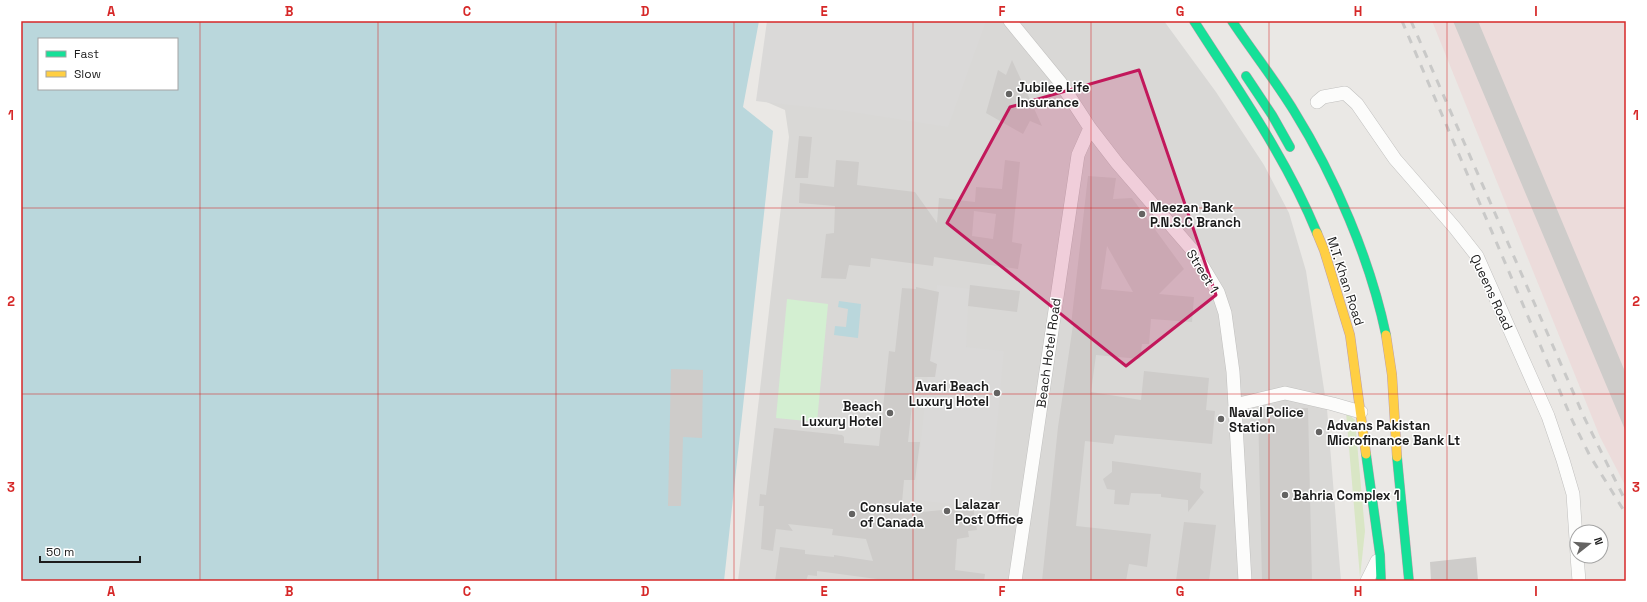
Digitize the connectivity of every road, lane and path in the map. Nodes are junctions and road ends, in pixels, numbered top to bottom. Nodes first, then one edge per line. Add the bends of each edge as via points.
1 (1010, 21) edge
2 (1194, 21) edge
3 (1232, 21) edge
4 (1246, 70) dead end
5 (1317, 102) dead end
6 (1090, 128) junction
7 (1298, 152) dead end
8 (1368, 389) dead end
9 (1235, 405) junction
10 (1361, 412) junction
11 (1385, 417) dead end
12 (1399, 473) junction
13 (1575, 524) edge
14 (1380, 555) junction
15 (1578, 564) edge
16 (1015, 581) edge
17 (1245, 581) edge
18 (1367, 581) edge
19 (1381, 581) edge
20 (1409, 581) edge
21 (1579, 581) edge

1 - 6 street, Street 1 via 1060,82
2 - 10 highway, M.T. Khan Road via 1279,155 1303,199 1324,250 1348,329
3 - 12 highway, M.T. Khan Road via 1303,126 1334,188 1361,251 1378,304 1389,352
4 - 7 highway via 1272,115
5 - 13 street, Queens Road via 1334,94 1345,93 1357,104 1395,159 1477,256 1548,416 1573,494
6 - 9 street, Street 1 via 1194,252 1218,292 1225,313
6 - 16 street, Beach Hotel Road via 1078,155
8 - 10 highway
9 - 10 street via 1285,393
9 - 17 street, Street 1
10 - 14 highway, M.T. Khan Road
11 - 12 highway
12 - 20 highway, M.T. Khan Road
14 - 18 street
14 - 19 highway, M.T. Khan Road
15 - 21 street, Queens Road

